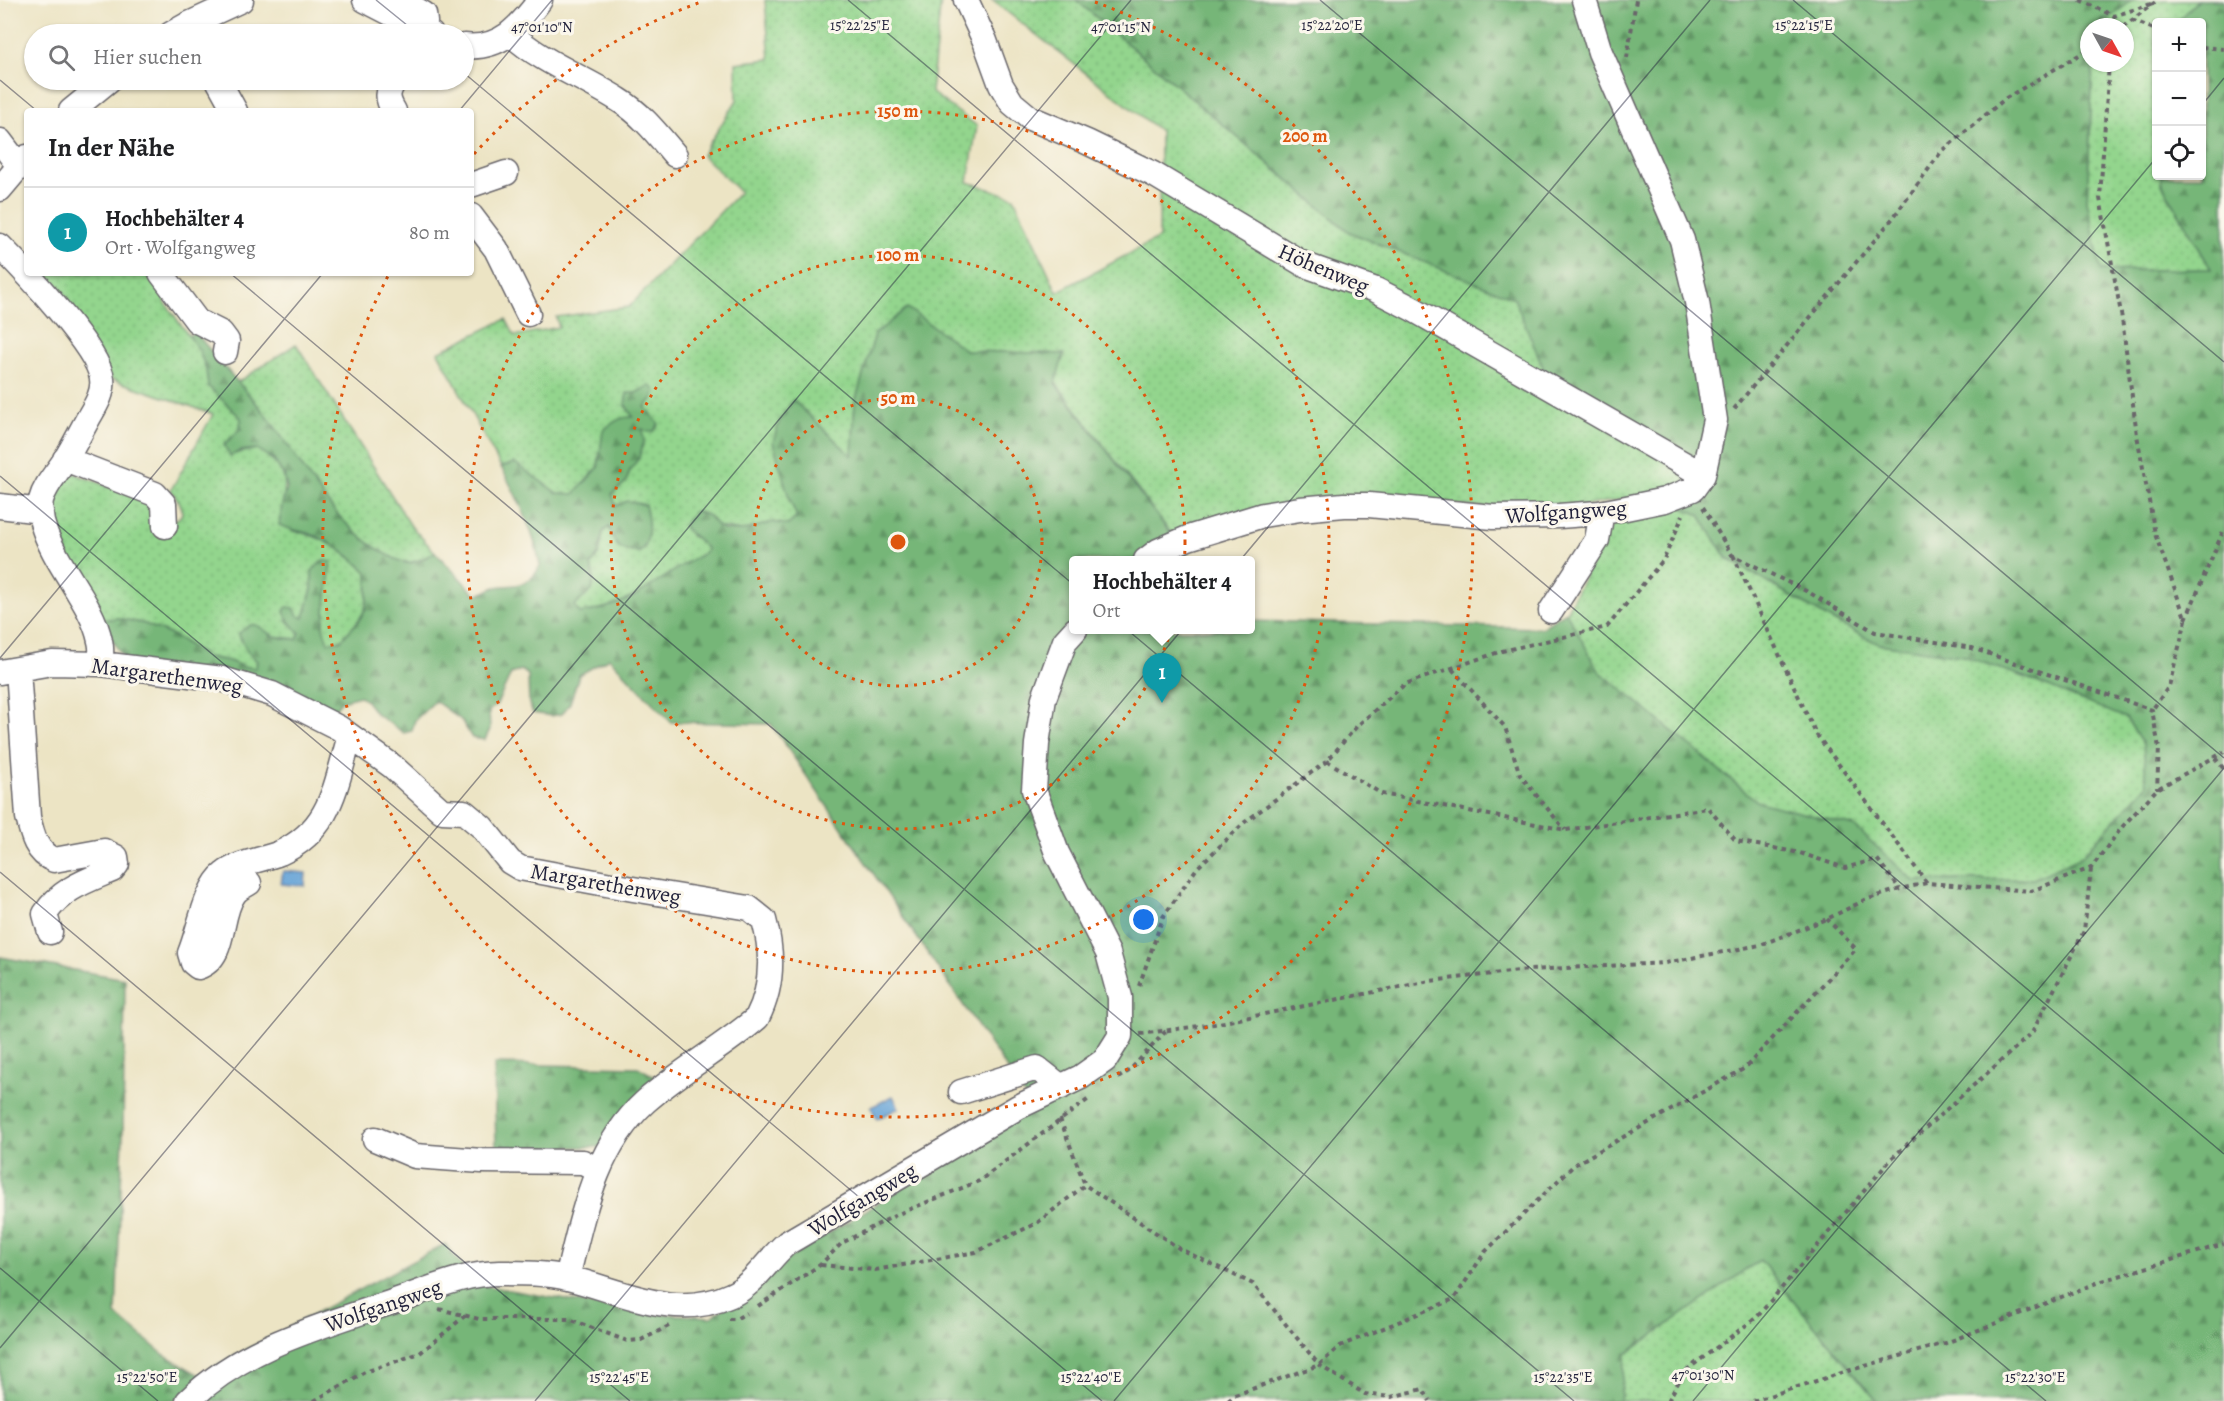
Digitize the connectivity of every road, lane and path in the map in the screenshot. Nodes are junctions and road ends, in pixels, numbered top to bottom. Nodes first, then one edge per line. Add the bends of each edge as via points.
1 (241, 0) edge
2 (365, 0) edge
3 (400, 0) edge
4 (540, 0) edge
5 (966, 0) edge
6 (1584, 0) edge
7 (1636, 0) edge
8 (2080, 0) edge
9 (2156, 1) edge
10 (2134, 18) edge
11 (2134, 21) edge
12 (197, 24) edge
13 (408, 24) edge
14 (425, 24) edge
15 (2152, 28) edge
16 (511, 34) junction
17 (474, 47) edge
18 (2206, 47) edge
19 (2224, 49) edge
20 (2080, 55) edge
21 (1626, 65) dead end
22 (2108, 72) edge
23 (97, 90) edge
24 (223, 90) edge
25 (388, 90) edge
26 (75, 108) edge
27 (233, 108) edge
28 (392, 108) edge
29 (0, 141) edge
30 (675, 155) dead end
31 (23, 161) edge
32 (506, 173) dead end
33 (474, 184) edge
34 (0, 189) edge
35 (474, 220) edge
36 (0, 246) edge
37 (24, 272) edge
38 (28, 276) edge
39 (163, 276) edge
40 (528, 314) dead end
41 (225, 352) dead end
42 (1713, 435) junction
43 (65, 459) junction
44 (1695, 484) junction
45 (0, 506) edge
46 (42, 511) junction
47 (1599, 513) junction
48 (165, 526) dead end
49 (2224, 529) edge
50 (1732, 555) junction
51 (1152, 556) edge
52 (1551, 611) dead end
53 (2186, 620) junction
54 (1071, 634) edge
55 (101, 664) junction
56 (1452, 669) junction
57 (9, 671) edge
58 (2152, 710) junction
59 (350, 736) junction
60 (2224, 752) edge
61 (2215, 758) junction
62 (1327, 761) junction
63 (2224, 769) edge
64 (2157, 789) junction
65 (1566, 830) junction
66 (2091, 868) junction
67 (249, 883) dead end
68 (1927, 883) junction
69 (1900, 889) junction
70 (1827, 919) junction
71 (50, 932) dead end
72 (1136, 993) dead end
73 (1120, 1036) junction
74 (1061, 1087) junction
75 (961, 1092) dead end
76 (1060, 1119) dead end
77 (375, 1139) dead end
78 (598, 1170) junction
79 (1085, 1185) junction
80 (2224, 1244) edge
81 (820, 1265) dead end
82 (567, 1278) junction
83 (466, 1315) dead end
84 (1319, 1365) junction
85 (188, 1401) edge
86 (314, 1401) edge
87 (1228, 1401) edge
88 (1430, 1401) edge
89 (1668, 1401) edge
90 (1753, 1401) edge

1 - 12 street
2 - 13 street
3 - 14 street via 424,14
4 - 16 street
5 - 44 street, Höhenweg via 1001,85 1012,103 1030,118 1153,174 1305,265 1376,290 1413,309
6 - 42 street via 1600,52 1682,240 1709,375
7 - 21 path
8 - 9 path via 2114,16
9 - 10 path
11 - 15 path
16 - 17 street via 491,45
16 - 30 street via 547,60 631,108
18 - 19 path
20 - 42 path via 2006,98 1941,152 1893,218
22 - 53 path via 2100,198 2155,534
23 - 26 street
24 - 27 street
25 - 28 street via 387,99
29 - 31 street
31 - 34 street
32 - 33 street
35 - 40 street via 496,249
36 - 37 street
38 - 43 street via 71,327 99,368 102,379 101,393
39 - 41 street via 197,321 227,340
42 - 44 street
43 - 46 street via 41,501
43 - 48 street via 155,494 164,504
44 - 47 street, Wolfgangweg via 1665,500
44 - 50 path
44 - 56 path via 1664,559 1607,627 1502,651
45 - 46 street
46 - 55 street via 42,522 60,564 87,606 100,641
47 - 51 street, Wolfgangweg via 1493,517 1369,506 1300,508 1188,538
47 - 52 street via 1597,540
49 - 53 path
50 - 58 path via 1810,593 1875,632 1972,648
50 - 68 path via 1816,734
53 - 58 path via 2169,686
54 - 73 street via 1065,641 1044,698 1034,790 1057,853 1108,953 1120,997
55 - 57 street, Margarethenweg via 52,663
55 - 59 street, Margarethenweg via 222,679 250,687 272,694
56 - 62 path via 1405,684 1357,726
56 - 65 path via 1505,727 1520,775
57 - 71 street via 33,839 54,860 104,851 116,857 117,864 112,870 66,890 52,904 45,914
58 - 64 path via 2159,748
59 - 67 street via 328,809 317,826 303,839 231,870 215,884 190,953 198,967 214,955 228,905 235,892
59 - 78 street, Margarethenweg via 392,766 441,811 464,812 520,868 749,908 764,920 770,982 756,1018 646,1102 629,1119
60 - 61 path
61 - 63 path
61 - 64 path
62 - 65 path via 1382,794
62 - 72 path via 1245,822 1197,868 1163,917
64 - 66 path via 2122,826
65 - 69 path via 1708,808 1736,841 1800,853 1845,868 1877,858
66 - 68 path via 2031,891
66 - 89 path via 2084,931 2032,1033 1892,1158 1757,1317 1684,1372
68 - 69 path
69 - 70 path via 1865,900
70 - 73 path via 1760,945 1665,963 1528,970 1430,981 1214,1024
70 - 84 path via 1856,949 1745,1068 1574,1165 1485,1252 1454,1299 1340,1346
73 - 74 street, Wolfgangweg via 1105,1060
74 - 75 street via 1037,1068
74 - 82 street, Wolfgangweg via 1018,1107 787,1243 732,1295 688,1306 656,1303
76 - 79 path
77 - 78 street via 416,1156 583,1162
78 - 82 street, Margarethenweg
79 - 81 path via 1037,1223 976,1252 875,1270
79 - 84 path via 1180,1249 1253,1284
80 - 90 path via 2099,1282 1946,1343
82 - 85 street, Wolfgangweg via 498,1273 449,1282 288,1338 223,1372
83 - 86 path via 420,1353 365,1372
84 - 87 path via 1235,1395
84 - 88 path via 1365,1394 1391,1397 1423,1389

